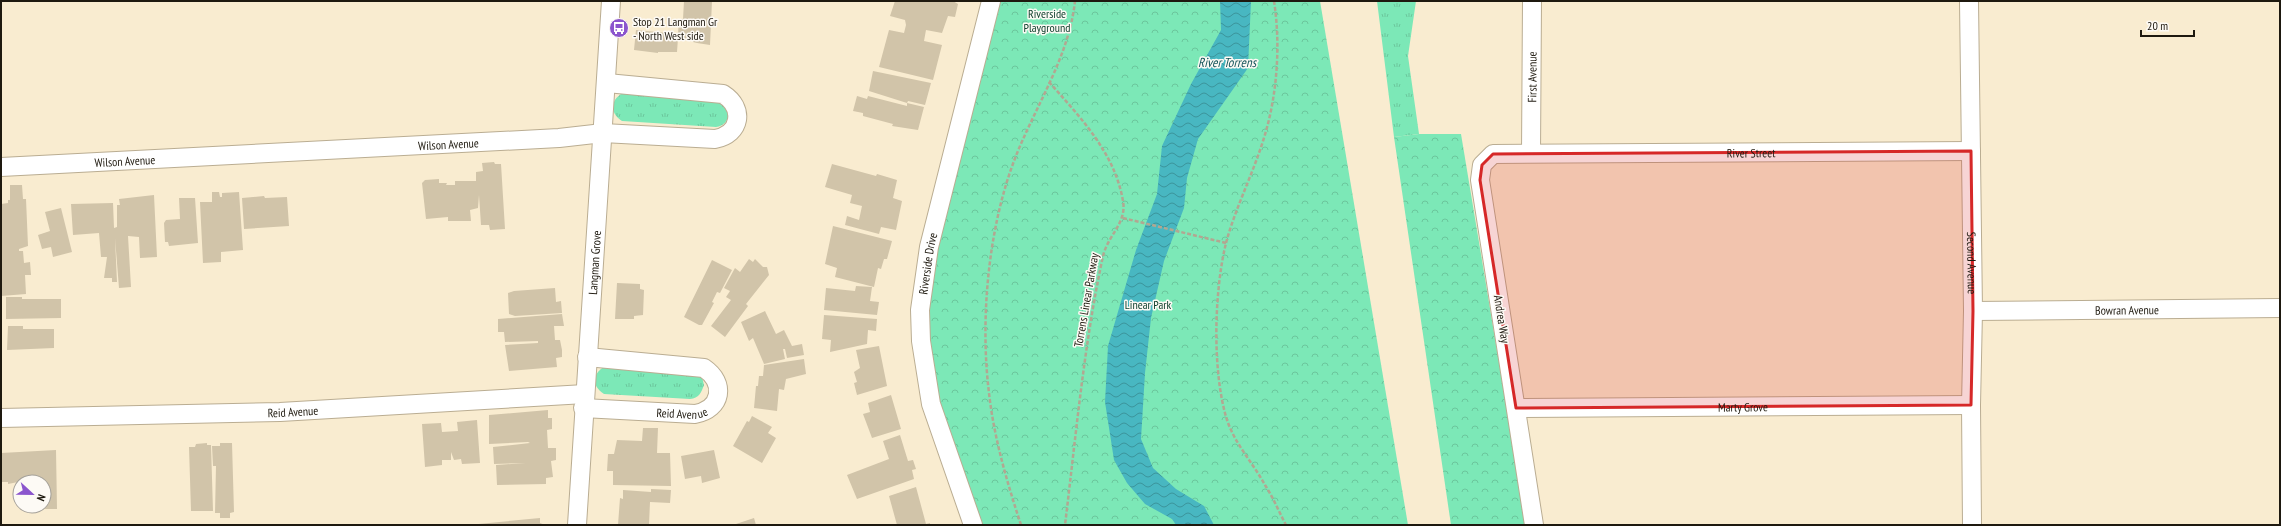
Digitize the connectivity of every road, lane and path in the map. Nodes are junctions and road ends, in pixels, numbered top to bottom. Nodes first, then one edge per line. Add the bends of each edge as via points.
1 (611, 1) edge
2 (991, 1) edge
3 (1075, 1) edge
4 (1274, 1) edge
5 (1532, 1) edge
6 (1969, 1) edge
7 (1049, 82) junction
8 (606, 83) junction
9 (603, 133) junction
10 (1971, 151) junction
11 (1531, 153) junction
12 (1, 166) edge
13 (1123, 218) junction
14 (1226, 244) junction
15 (2280, 308) edge
16 (1973, 311) junction
17 (587, 357) junction
18 (584, 401) junction
19 (1970, 405) junction
20 (1516, 408) junction
21 (1, 418) edge
22 (577, 525) edge
23 (973, 525) edge
24 (1021, 525) edge
25 (1065, 525) edge
26 (1286, 525) edge
27 (1534, 525) edge
28 (1972, 525) edge

1 - 8 street, Langman Grove
2 - 23 street, Riverside Drive via 929,246 920,310 921,341 931,404
3 - 7 path via 1073,21 1064,52
4 - 14 path via 1275,84 1263,140
5 - 11 street, First Avenue
6 - 10 street, Second Avenue
7 - 13 path via 1091,129 1111,164 1123,201
7 - 24 path via 1023,137 1010,172 997,221 986,323 989,393 999,447
8 - 9 street, Langman Grove
8 - 9 street, Wilson Avenue via 723,94 736,106 738,118 732,131 715,139
9 - 12 street, Wilson Avenue via 543,139
9 - 17 street, Langman Grove
10 - 11 street, River Street
10 - 16 street, Second Avenue
11 - 20 street, Andrea Way via 1493,154 1482,165 1480,180
13 - 14 path via 1191,233
13 - 25 path, Torrens Linear Parkway via 1105,245 1091,313
14 - 26 path via 1217,308 1218,382 1228,421 1242,450 1266,485
15 - 16 street, Bowran Avenue
16 - 19 street, Second Avenue
17 - 18 street, Langman Grove
17 - 18 street, Reid Avenue via 704,368 716,381 718,393 713,406 695,414
18 - 21 street, Reid Avenue via 280,412
18 - 22 street, Langman Grove
19 - 20 street, Marty Grove
19 - 28 street, Second Avenue
20 - 27 street, Andrea Way

